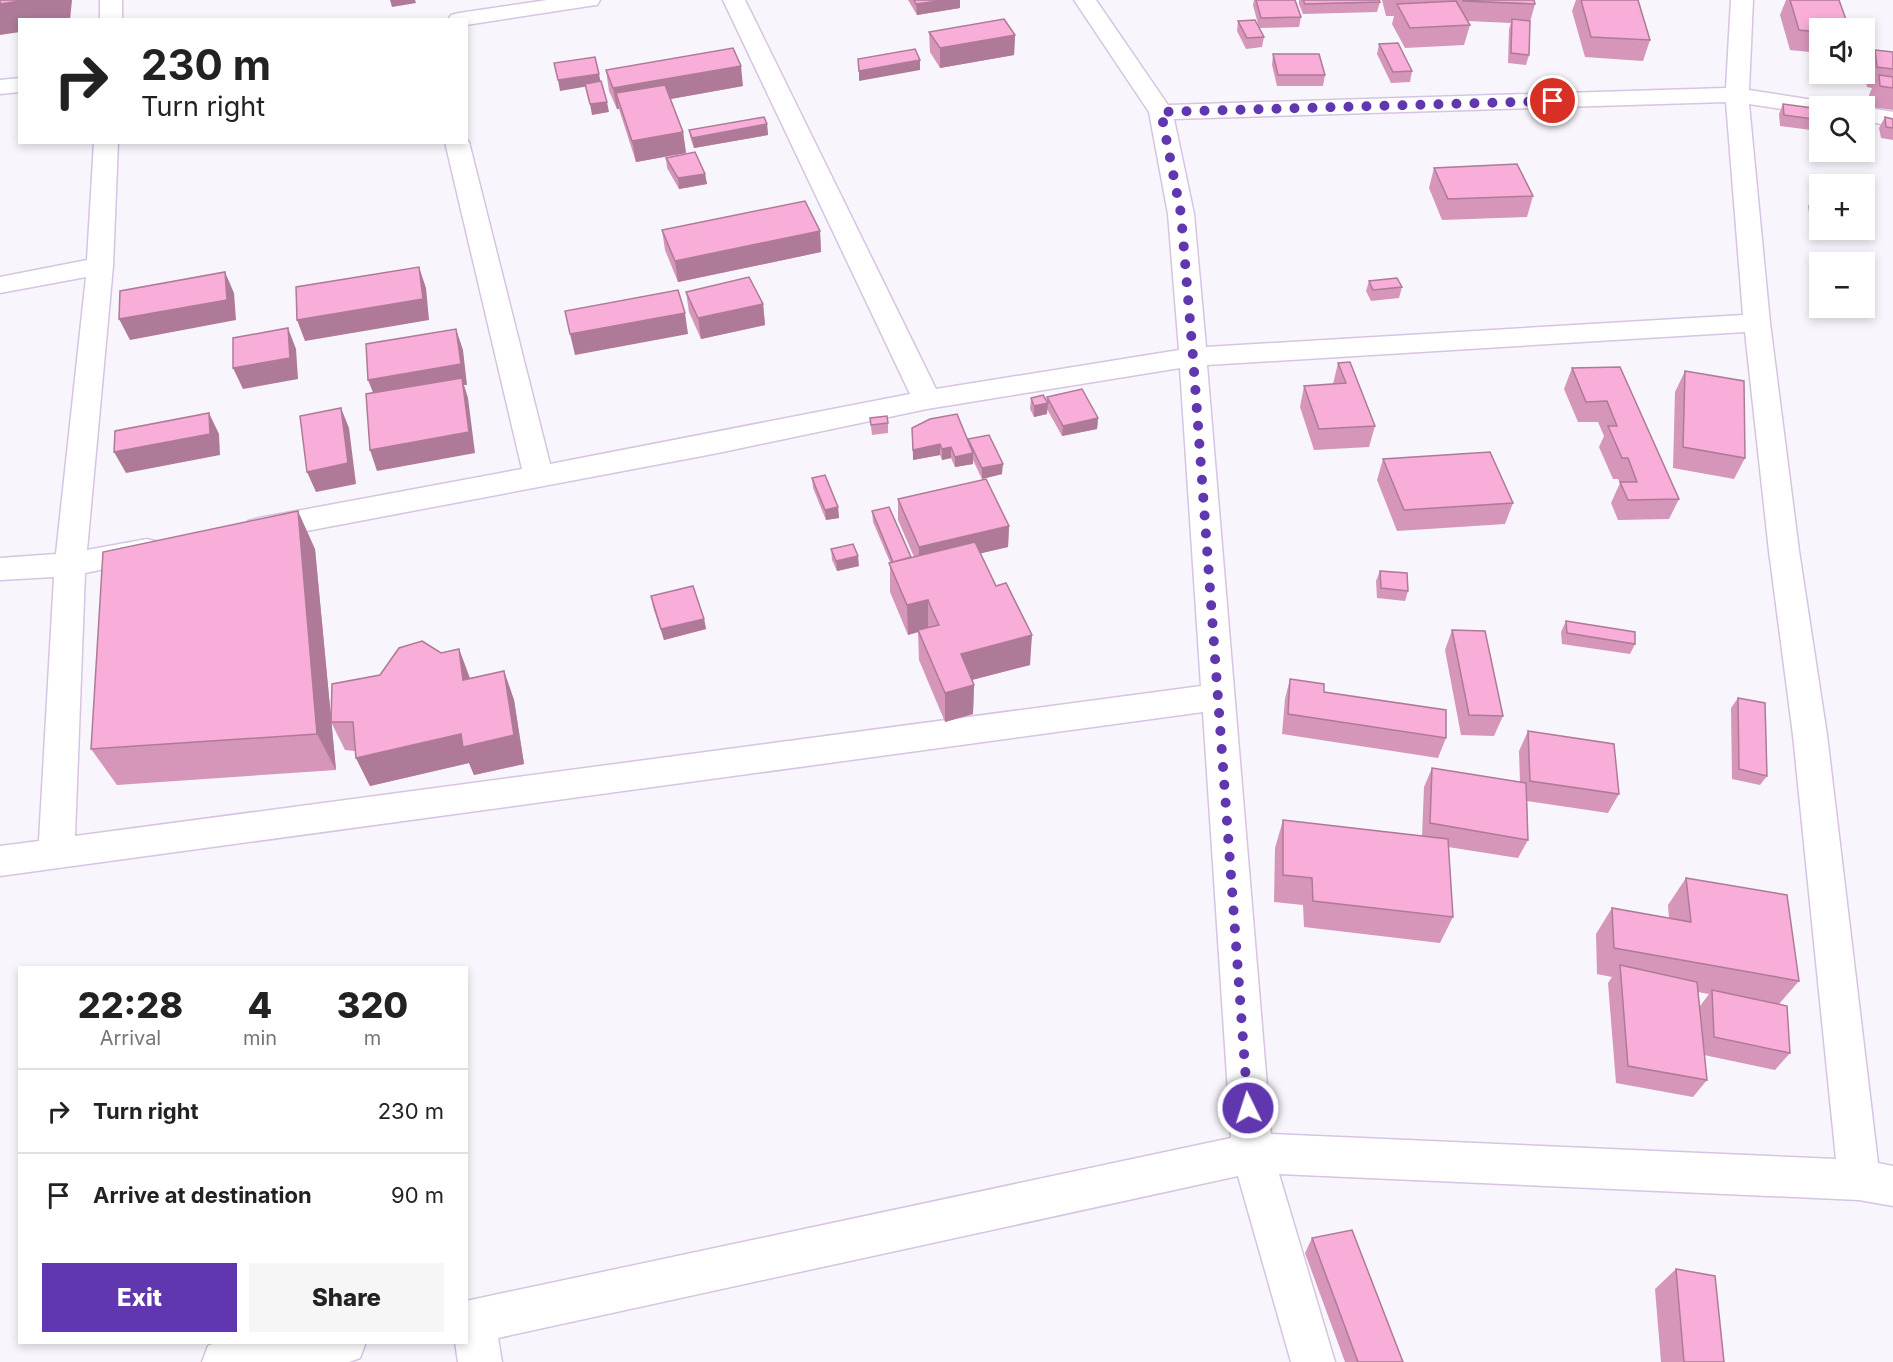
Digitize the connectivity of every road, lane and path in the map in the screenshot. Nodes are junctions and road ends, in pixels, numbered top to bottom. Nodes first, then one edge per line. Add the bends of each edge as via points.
1 (111, 0) edge
2 (589, 0) edge
3 (734, 0) edge
4 (1085, 0) edge
5 (1742, 0) edge
6 (111, 18) edge
7 (468, 19) edge
8 (18, 85) edge
9 (0, 87) edge
10 (1737, 95) junction
11 (1809, 106) edge
12 (1161, 112) junction
13 (1875, 116) edge
14 (1893, 118) edge
15 (106, 144) edge
16 (457, 144) edge
17 (100, 266) junction
18 (0, 285) edge
19 (1757, 322) junction
20 (1193, 357) junction
21 (927, 400) junction
22 (538, 475) junction
23 (229, 535) edge
24 (172, 546) edge
25 (70, 565) junction
26 (0, 569) edge
27 (1217, 697) junction
28 (56, 853) junction
29 (0, 861) edge
30 (1252, 1154) junction
31 (1876, 1183) edge
32 (473, 1335) edge
33 (332, 1344) edge
34 (224, 1362) edge
35 (1313, 1362) edge

1 - 6 street
2 - 7 street
3 - 21 street
4 - 12 street
5 - 10 street
8 - 9 street
10 - 11 street
10 - 12 street
10 - 19 street
12 - 20 street via 1181,214
13 - 14 street
15 - 17 street
16 - 22 street
17 - 18 street
17 - 25 street
19 - 20 street
19 - 31 street via 1784,551
20 - 21 street
20 - 27 street
21 - 22 street
22 - 23 street
24 - 25 street
25 - 26 street
25 - 28 street
27 - 28 street
27 - 30 street
28 - 29 street
30 - 31 street
30 - 32 street
30 - 35 street
33 - 34 street

